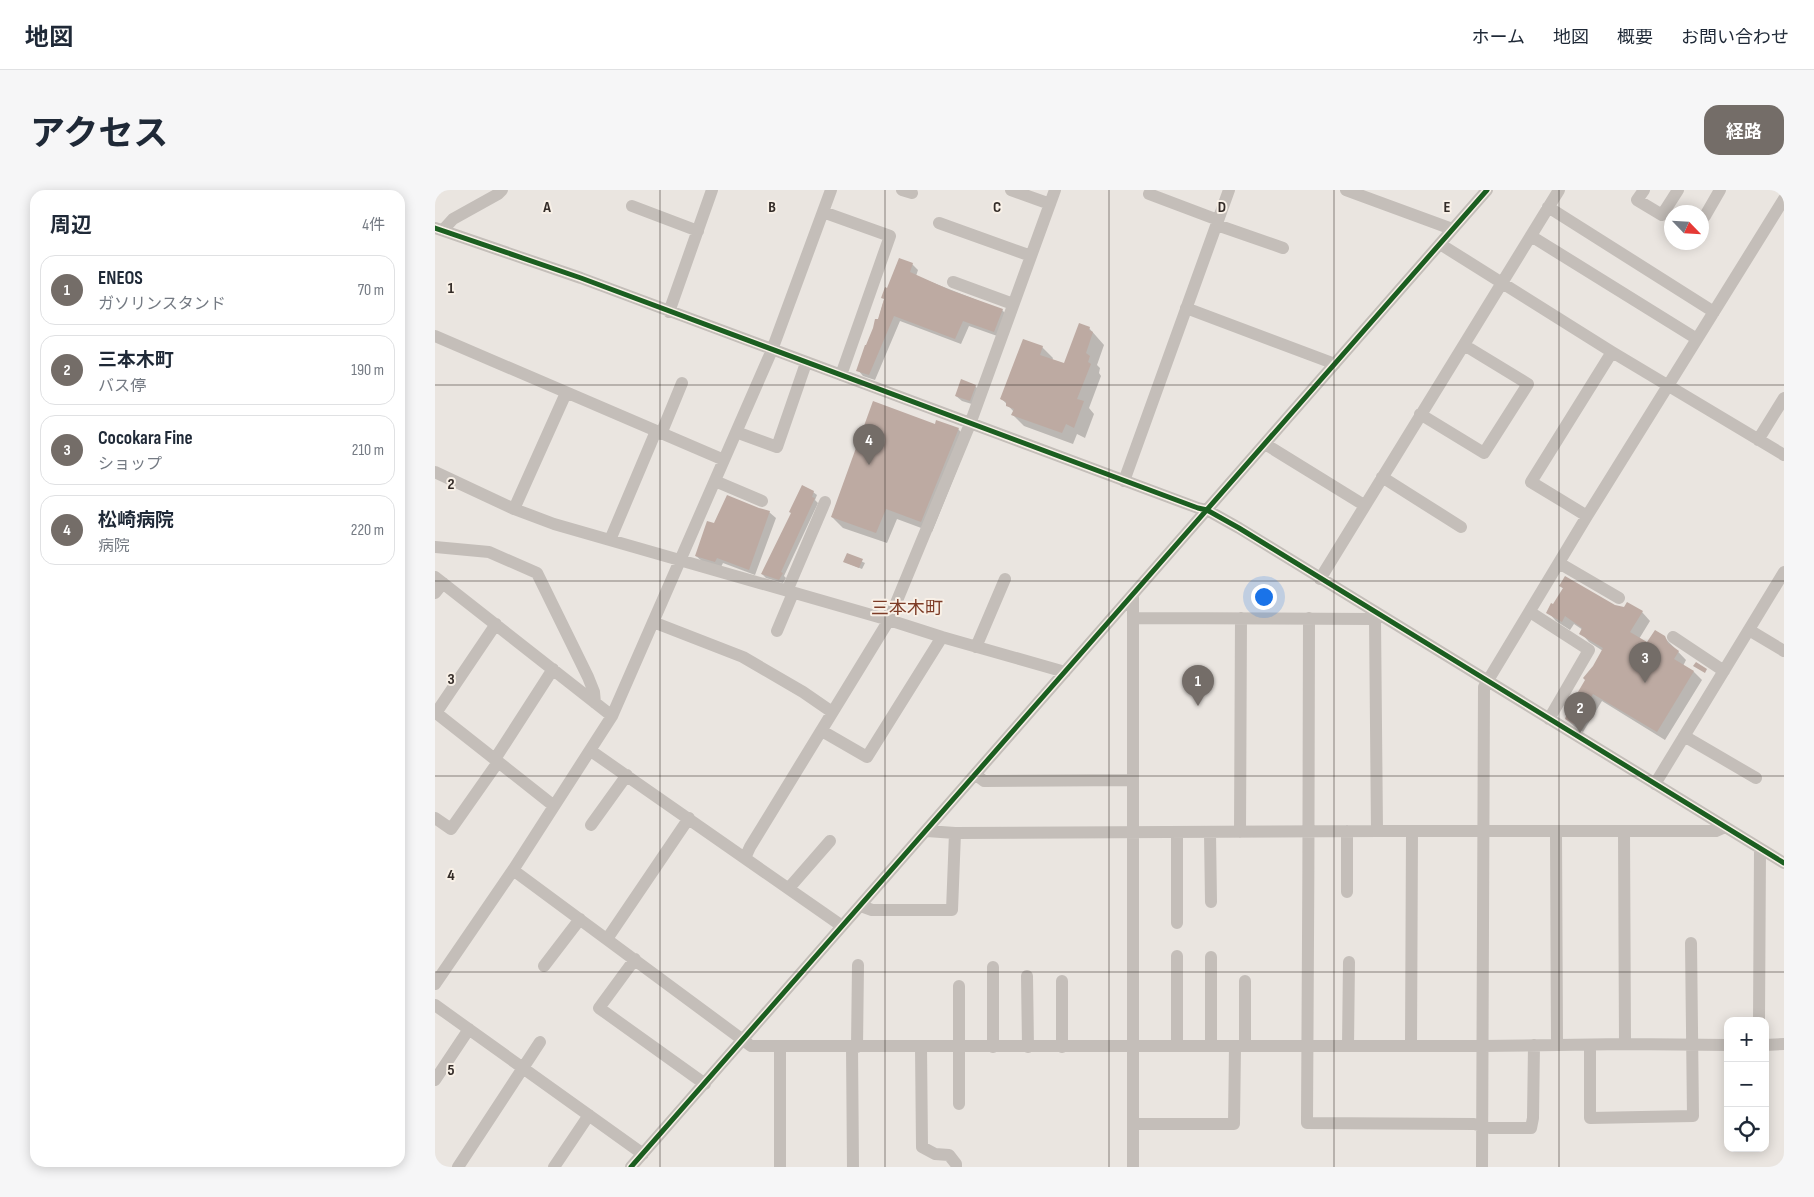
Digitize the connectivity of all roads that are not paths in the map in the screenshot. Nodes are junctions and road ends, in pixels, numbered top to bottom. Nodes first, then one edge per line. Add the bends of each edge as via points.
1 (502, 190) edge
2 (712, 190) edge
3 (831, 190) edge
4 (1011, 190) edge
5 (1055, 190) edge
6 (1229, 190) edge
7 (1347, 190) edge
8 (1487, 190) edge
9 (1559, 190) edge
10 (1644, 190) edge
11 (1678, 190) edge
12 (1720, 190) edge
13 (1781, 190) edge
14 (1784, 193) edge
15 (1149, 194) dead end
16 (1784, 199) edge
17 (1050, 204) junction
18 (632, 206) dead end
19 (1548, 207) junction
20 (1709, 209) edge
21 (823, 212) junction
22 (1217, 222) junction
23 (939, 224) dead end
24 (439, 229) edge
25 (1452, 229) junction
26 (698, 231) junction
27 (1531, 236) junction
28 (1440, 244) junction
29 (1283, 248) dead end
30 (1031, 256) junction
31 (953, 282) dead end
32 (1502, 284) junction
33 (1013, 304) junction
34 (1186, 308) junction
35 (669, 312) junction
36 (1714, 312) junction
37 (435, 336) edge
38 (1697, 339) junction
39 (1464, 345) junction
40 (772, 350) junction
41 (1612, 352) junction
42 (806, 363) junction
43 (1335, 364) junction
44 (841, 375) junction
45 (682, 383) dead end
46 (1668, 386) junction
47 (566, 393) junction
48 (1784, 398) edge
49 (1421, 414) junction
50 (970, 424) junction
51 (658, 432) junction
52 (736, 432) junction
53 (1758, 440) junction
54 (1265, 444) junction
55 (1784, 455) edge
56 (724, 460) junction
57 (435, 472) edge
58 (1382, 477) junction
59 (715, 481) junction
60 (1124, 481) junction
61 (762, 501) dead end
62 (825, 502) dead end
63 (1364, 505) junction
64 (514, 509) junction
65 (1207, 510) junction
66 (1587, 516) junction
67 (1461, 527) dead end
68 (610, 540) junction
69 (435, 547) edge
70 (680, 560) junction
71 (1559, 563) junction
72 (1784, 572) edge
73 (1005, 579) dead end
74 (1320, 579) junction
75 (438, 584) edge
76 (790, 592) junction
77 (1133, 596) junction
78 (1619, 598) dead end
79 (1531, 612) junction
80 (1377, 617) junction
81 (1133, 618) junction
82 (1241, 618) junction
83 (1309, 618) junction
84 (889, 620) junction
85 (653, 622) junction
86 (496, 624) junction
87 (1749, 630) junction
88 (777, 631) dead end
89 (942, 637) junction
90 (1673, 637) dead end
91 (976, 646) junction
92 (1784, 651) edge
93 (553, 669) junction
94 (1724, 671) junction
95 (1065, 672) junction
96 (1487, 681) junction
97 (595, 703) junction
98 (435, 712) edge
99 (833, 712) junction
100 (612, 716) junction
101 (1549, 719) junction
102 (822, 731) junction
103 (1685, 736) junction
104 (591, 751) junction
105 (496, 760) junction
106 (627, 775) junction
107 (976, 775) junction
108 (1756, 778) dead end
109 (1133, 780) junction
110 (1655, 784) junction
111 (554, 806) junction
112 (435, 818) edge
113 (689, 818) junction
114 (591, 825) dead end
115 (1725, 827) junction
116 (927, 831) junction
117 (1347, 831) junction
118 (1377, 831) junction
119 (1412, 831) junction
120 (1240, 832) junction
121 (1308, 832) junction
122 (1483, 832) junction
123 (1556, 832) junction
124 (1624, 832) junction
125 (955, 833) junction
126 (1133, 833) junction
127 (1177, 833) junction
128 (1210, 833) junction
129 (831, 841) dead end
130 (1760, 849) junction
131 (745, 858) junction
132 (1784, 863) edge
133 (513, 870) junction
134 (789, 888) junction
135 (1347, 892) dead end
136 (1211, 902) dead end
137 (861, 906) junction
138 (580, 919) junction
139 (1177, 923) dead end
140 (842, 926) junction
141 (607, 939) junction
142 (1691, 943) dead end
143 (1177, 956) dead end
144 (1211, 957) dead end
145 (635, 958) junction
146 (1349, 962) dead end
147 (544, 966) dead end
148 (858, 966) dead end
149 (993, 967) dead end
150 (1027, 976) dead end
151 (1062, 981) dead end
152 (1245, 982) dead end
153 (435, 984) edge
154 (959, 986) dead end
155 (435, 1005) edge
156 (1759, 1017) edge
157 (469, 1029) junction
158 (743, 1040) junction
159 (540, 1042) dead end
160 (1590, 1044) junction
161 (1625, 1044) junction
162 (1784, 1044) edge
163 (1308, 1045) junction
164 (1534, 1045) junction
165 (1557, 1045) junction
166 (1693, 1045) junction
167 (1724, 1045) edge
168 (1769, 1045) edge
169 (1177, 1046) junction
170 (1211, 1046) junction
171 (1240, 1046) junction
172 (1348, 1046) junction
173 (1411, 1046) junction
174 (1483, 1046) junction
175 (780, 1047) junction
176 (855, 1047) junction
177 (921, 1047) junction
178 (960, 1047) junction
179 (993, 1047) junction
180 (1028, 1047) junction
181 (1062, 1047) junction
182 (1134, 1047) junction
183 (523, 1067) junction
184 (435, 1080) edge
185 (705, 1084) junction
186 (959, 1104) dead end
187 (589, 1115) junction
188 (1133, 1124) junction
189 (1482, 1126) junction
190 (643, 1154) junction
191 (459, 1167) edge
192 (554, 1167) edge
193 (631, 1167) edge
194 (780, 1167) edge
195 (853, 1167) edge
196 (956, 1167) edge
197 (1133, 1167) edge
198 (1482, 1167) edge

1 - 24 street
2 - 26 street
3 - 21 street
4 - 17 street
5 - 17 street
6 - 22 street
7 - 25 street
8 - 25 street
9 - 19 street
10 - 11 street via 1637,200 1662,215
12 - 20 street
13 - 14 street
15 - 22 street
16 - 36 street
17 - 30 street
18 - 26 street
19 - 27 street
19 - 36 street
21 - 40 street
21 - 44 street via 890,236
22 - 29 street
22 - 34 street
23 - 30 street
24 - 35 street
25 - 28 street
26 - 35 street
27 - 32 street
27 - 38 street
28 - 32 street
28 - 43 street
30 - 33 street
31 - 33 street
32 - 39 street
32 - 41 street
33 - 50 street
34 - 43 street
34 - 60 street
35 - 40 street
36 - 38 street
37 - 47 street
38 - 46 street
39 - 49 street
39 - 49 street via 1527,384 1523,391 1484,453
40 - 42 street
40 - 52 street
41 - 46 street
41 - 66 street via 1531,482
42 - 44 street
42 - 52 street via 777,447
43 - 54 street
44 - 50 street
45 - 51 street
46 - 53 street
46 - 66 street
47 - 51 street
47 - 64 street
48 - 53 street
49 - 58 street
50 - 60 street
50 - 84 street
51 - 56 street
51 - 68 street
52 - 56 street
53 - 55 street
54 - 63 street
54 - 65 street
56 - 59 street
57 - 64 street
58 - 63 street
58 - 67 street
59 - 61 street
59 - 70 street
60 - 65 street
62 - 76 street
63 - 74 street
64 - 68 street
65 - 74 street
65 - 77 street
66 - 71 street
68 - 70 street
69 - 97 street via 489,552 537,573 588,677
70 - 76 street
70 - 85 street
71 - 78 street
71 - 79 street
72 - 87 street
73 - 91 street
74 - 80 street
75 - 86 street
76 - 84 street
76 - 88 street
77 - 81 street
77 - 95 street
79 - 96 street
79 - 101 street via 1589,650
80 - 83 street
80 - 96 street
80 - 118 street
81 - 82 street
81 - 109 street
82 - 83 street
82 - 120 street
83 - 121 street
84 - 89 street
84 - 99 street
85 - 99 street via 743,657
85 - 100 street
86 - 93 street
86 - 98 street
87 - 92 street
87 - 94 street
89 - 91 street
89 - 102 street via 867,757
90 - 94 street
91 - 95 street
93 - 97 street
93 - 105 street
94 - 103 street
95 - 107 street
96 - 101 street
96 - 122 street via 1484,687
97 - 100 street
98 - 105 street
99 - 102 street
100 - 104 street
101 - 110 street
102 - 131 street
103 - 108 street
103 - 110 street
104 - 106 street
104 - 111 street
105 - 111 street
105 - 112 street via 451,830
106 - 113 street
106 - 114 street
107 - 109 street via 984,781
107 - 116 street
109 - 126 street
110 - 115 street
111 - 133 street
113 - 131 street
113 - 141 street
115 - 124 street via 1716,831
115 - 130 street
116 - 125 street
116 - 137 street
117 - 118 street
117 - 121 street
117 - 135 street
118 - 119 street
119 - 122 street
119 - 173 street
120 - 121 street
120 - 128 street
121 - 163 street
122 - 123 street
122 - 174 street
123 - 124 street
123 - 165 street
124 - 161 street
125 - 126 street
125 - 137 street via 951,910 872,910
126 - 127 street
126 - 182 street
127 - 128 street
127 - 139 street
128 - 136 street
129 - 134 street
130 - 132 street
130 - 156 street
131 - 134 street
133 - 138 street
133 - 153 street
134 - 140 street
137 - 140 street
138 - 141 street
138 - 147 street
140 - 158 street
141 - 145 street
142 - 166 street
143 - 169 street
144 - 170 street
145 - 158 street
145 - 185 street via 599,1008
146 - 172 street
148 - 176 street
149 - 179 street
150 - 180 street
151 - 181 street
152 - 171 street
154 - 178 street
155 - 157 street
157 - 183 street
157 - 184 street
158 - 175 street via 751,1046
158 - 185 street
159 - 183 street
160 - 161 street
160 - 165 street
160 - 166 street via 1589,1118 1693,1116
161 - 166 street
162 - 168 street
163 - 171 street
163 - 172 street
163 - 189 street via 1307,1123
164 - 165 street
164 - 174 street
164 - 189 street via 1531,1128
166 - 167 street
169 - 170 street
169 - 182 street
170 - 171 street
171 - 188 street via 1234,1124
172 - 173 street
173 - 174 street
174 - 189 street
175 - 176 street
175 - 194 street
176 - 177 street
176 - 195 street
177 - 178 street
177 - 196 street via 922,1147 935,1154 949,1155
178 - 179 street
178 - 186 street
179 - 180 street
180 - 181 street
181 - 182 street
182 - 188 street
183 - 187 street
183 - 191 street
185 - 190 street
187 - 190 street
187 - 192 street
188 - 197 street
189 - 198 street
190 - 193 street

